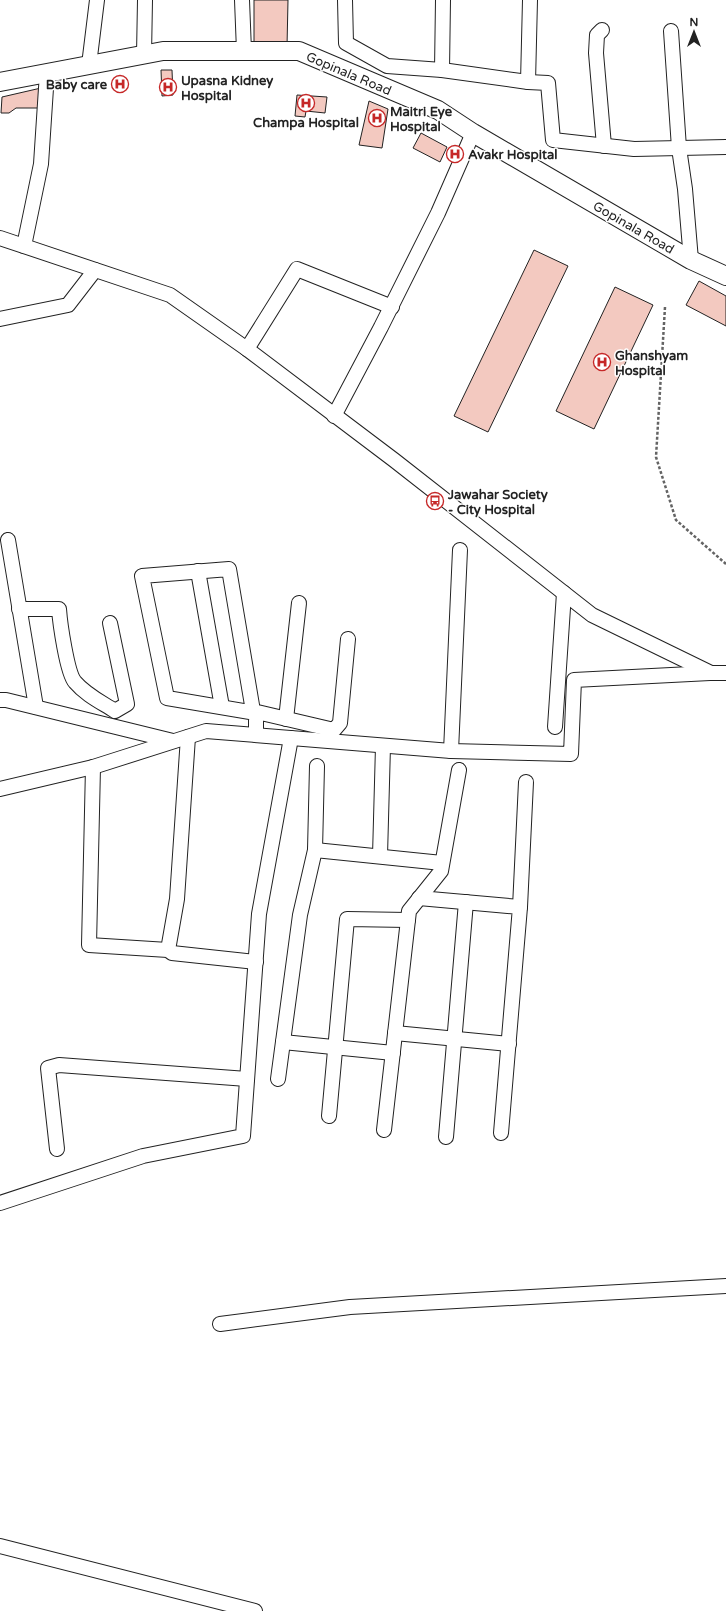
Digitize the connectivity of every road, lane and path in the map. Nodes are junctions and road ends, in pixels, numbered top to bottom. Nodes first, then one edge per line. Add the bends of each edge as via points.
1 (97, 0) edge
2 (145, 0) edge
3 (242, 0) edge
4 (345, 0) edge
5 (443, 0) edge
6 (530, 0) edge
7 (602, 30) dead end
8 (671, 31) dead end
9 (244, 51) junction
10 (144, 55) junction
11 (89, 65) junction
12 (442, 70) junction
13 (47, 73) junction
14 (0, 82) edge
15 (528, 82) junction
16 (473, 133) junction
17 (604, 146) junction
18 (726, 147) edge
19 (679, 148) junction
20 (0, 238) edge
21 (24, 246) junction
22 (691, 260) junction
23 (95, 270) junction
24 (726, 276) edge
25 (392, 307) junction
26 (665, 307) dead end
27 (0, 319) edge
28 (247, 349) junction
29 (334, 416) junction
30 (8, 540) dead end
31 (460, 550) dead end
32 (726, 564) edge
33 (198, 571) junction
34 (564, 593) junction
35 (299, 603) dead end
36 (19, 609) junction
37 (110, 623) dead end
38 (348, 639) dead end
39 (711, 673) junction
40 (726, 673) edge
41 (0, 700) edge
42 (36, 707) junction
43 (222, 707) junction
44 (256, 712) junction
45 (286, 719) junction
46 (555, 727) dead end
47 (256, 735) junction
48 (188, 737) junction
49 (291, 738) junction
50 (174, 741) junction
51 (383, 746) junction
52 (451, 752) junction
53 (317, 766) dead end
54 (93, 767) junction
55 (459, 770) dead end
56 (526, 782) dead end
57 (0, 789) edge
58 (315, 850) junction
59 (380, 856) junction
60 (442, 863) junction
61 (419, 898) junction
62 (466, 902) junction
63 (520, 906) junction
64 (408, 920) junction
65 (168, 950) junction
66 (256, 962) junction
67 (395, 1033) junction
68 (454, 1039) junction
69 (282, 1042) junction
70 (508, 1044) junction
71 (336, 1047) junction
72 (393, 1053) junction
73 (247, 1079) junction
74 (278, 1079) dead end
75 (329, 1116) dead end
76 (384, 1130) dead end
77 (501, 1133) dead end
78 (446, 1137) dead end
79 (57, 1149) dead end
80 (0, 1203) edge
81 (726, 1286) edge
82 (220, 1324) dead end
83 (0, 1546) edge
84 (255, 1611) edge

1 - 11 street
2 - 10 street
3 - 9 street
4 - 12 street via 346,43 387,66
5 - 12 street
6 - 15 street
7 - 17 street via 597,35 596,53
8 - 19 street
9 - 10 main road, Gopinala Road via 163,51
9 - 16 main road, Gopinala Road via 299,51 438,110
10 - 11 main road, Gopinala Road
11 - 13 main road, Gopinala Road
12 - 15 street
13 - 14 main road, Gopinala Road
13 - 21 street via 41,164
15 - 17 street via 548,83 553,140
16 - 22 main road, Gopinala Road
16 - 25 street via 438,213
17 - 19 street via 634,149
18 - 19 street
19 - 22 street
20 - 21 street
21 - 23 street
22 - 24 main road, Gopinala Road
23 - 27 street via 68,304
23 - 28 street via 170,295
25 - 28 street via 297,269
25 - 29 street
26 - 32 path via 656,457 676,520
28 - 29 street
29 - 34 street
30 - 36 street
31 - 52 street
33 - 43 street
33 - 43 street via 142,576 167,698
33 - 44 street via 230,569 252,712
34 - 39 street via 592,615
34 - 46 street
35 - 45 street
36 - 37 street via 59,609 61,635 73,680 88,695 115,711 127,704
36 - 42 street
38 - 45 street via 340,723 334,730
39 - 40 street
39 - 52 street via 574,680 571,754
41 - 42 street
42 - 50 street
43 - 44 street
44 - 45 street
44 - 47 street
47 - 48 street via 206,730
47 - 49 street
48 - 50 street
48 - 65 street via 177,899
49 - 51 street
49 - 66 street via 259,914
50 - 54 street
51 - 52 street
51 - 59 street
53 - 58 street
54 - 57 street
54 - 65 street via 89,945
55 - 60 street
56 - 63 street
58 - 59 street
58 - 69 street via 300,915
59 - 60 street
60 - 61 street via 441,871
61 - 62 street
61 - 64 street via 409,911
62 - 63 street
62 - 68 street
63 - 70 street
64 - 67 street
64 - 71 street via 347,919
65 - 66 street via 172,953
66 - 73 street
67 - 68 street
67 - 72 street
68 - 70 street
68 - 78 street
69 - 71 street
69 - 74 street
70 - 77 street
71 - 72 street
71 - 75 street
72 - 76 street
73 - 79 street via 59,1065 48,1068
73 - 80 street via 243,1136 143,1156
81 - 82 street via 350,1307
83 - 84 street

